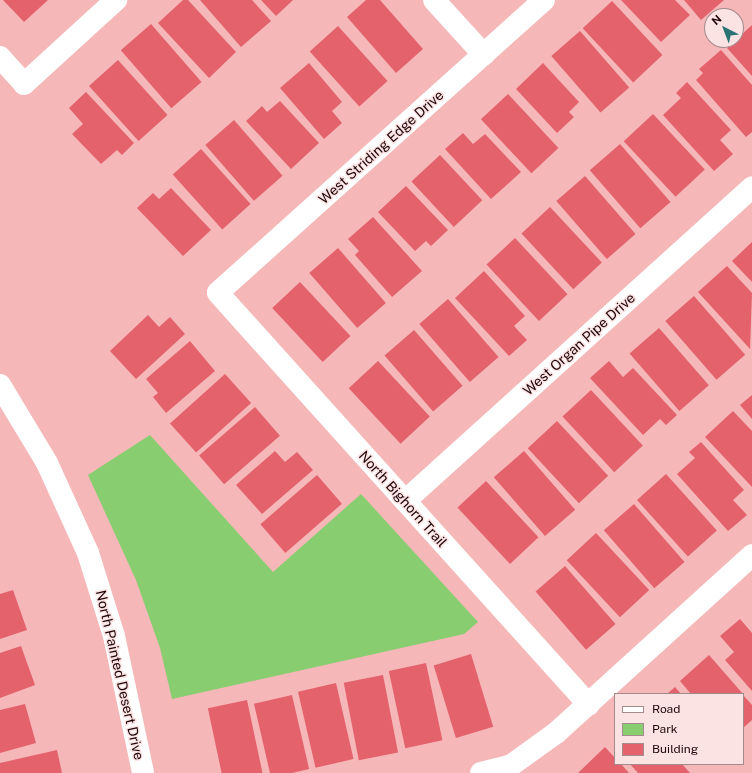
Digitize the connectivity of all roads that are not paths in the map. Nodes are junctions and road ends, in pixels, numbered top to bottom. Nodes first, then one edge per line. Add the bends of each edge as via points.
1 (116, 0) edge
2 (434, 0) edge
3 (544, 0) edge
4 (484, 55) junction
5 (0, 57) edge
6 (752, 188) edge
7 (218, 293) joint
8 (0, 385) edge
9 (405, 501) junction
10 (752, 555) edge
11 (589, 705) junction
12 (143, 773) edge
13 (481, 773) edge

1 - 5 street via 24,84
2 - 4 street
3 - 4 street, West Striding Edge Drive
4 - 7 street, West Striding Edge Drive
6 - 9 street, West Organ Pipe Drive
7 - 9 street, North Bighorn Trail
8 - 12 street, North Painted Desert Drive via 47,463 88,554 114,636
9 - 11 street, North Bighorn Trail
10 - 11 street
11 - 13 street via 531,753 510,766

